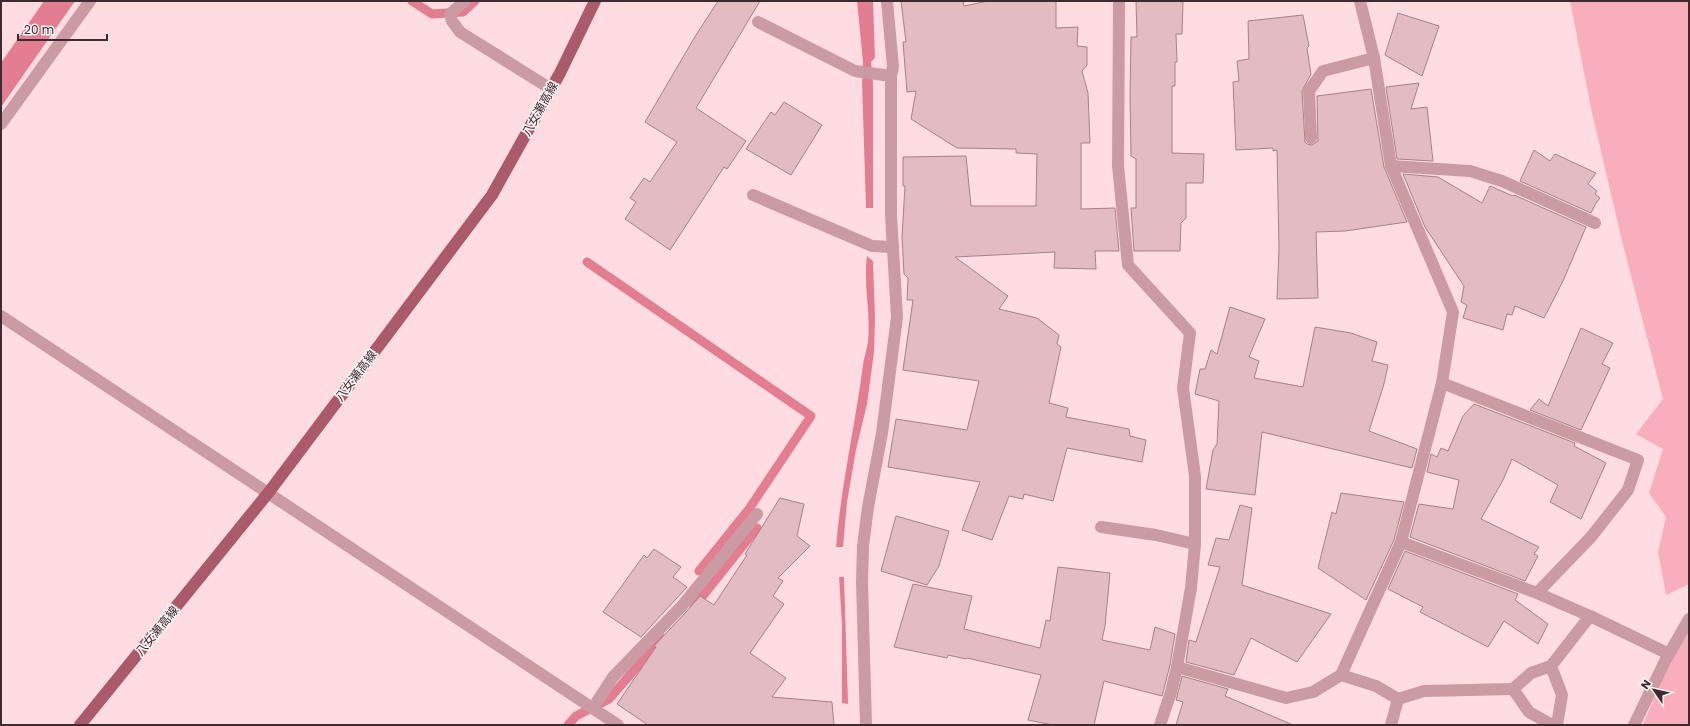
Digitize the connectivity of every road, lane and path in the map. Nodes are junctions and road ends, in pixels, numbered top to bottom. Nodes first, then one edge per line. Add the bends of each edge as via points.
1 (90, 1) edge
2 (465, 1) edge
3 (595, 1) edge
4 (886, 1) edge
5 (1119, 1) edge
6 (1360, 1) edge
7 (758, 22) dead end
8 (1374, 58) junction
9 (890, 76) junction
10 (551, 89) junction
11 (1, 124) edge
12 (1311, 138) dead end
13 (1391, 166) junction
14 (753, 195) dead end
15 (1595, 223) dead end
16 (893, 248) junction
17 (1, 316) edge
18 (1442, 383) junction
19 (268, 492) junction
20 (758, 514) dead end
21 (1101, 527) dead end
22 (1401, 542) junction
23 (1195, 544) junction
24 (1537, 593) junction
25 (1590, 616) junction
26 (1689, 619) edge
27 (1669, 654) junction
28 (1551, 666) junction
29 (1177, 668) junction
30 (1341, 675) junction
31 (1513, 689) junction
32 (1398, 698) junction
33 (593, 708) junction
34 (80, 725) edge
35 (618, 725) edge
36 (866, 725) edge
37 (1160, 725) edge
38 (1391, 725) edge
39 (1552, 725) edge
40 (1557, 725) edge
41 (1634, 725) edge

1 - 11 street
2 - 10 street via 450,14 460,32
3 - 10 main road, 八女瀬高線
4 - 9 street via 893,67
5 - 23 street via 1118,166 1128,265 1190,333 1183,388 1195,476
6 - 8 street
7 - 9 street via 855,71
8 - 12 street via 1323,71 1309,91
8 - 13 street
9 - 16 street
10 - 19 main road, 八女瀬高線 via 492,195
13 - 15 street via 1470,171 1502,181
13 - 18 street via 1453,312
14 - 16 street via 872,246
16 - 36 street via 897,317 882,433 863,546
17 - 19 street
18 - 22 street
18 - 24 street via 1638,460 1628,490 1591,537
19 - 33 street
19 - 34 main road, 八女瀬高線
20 - 33 street via 682,606 613,677
21 - 23 street
22 - 24 street
22 - 30 street
23 - 29 street via 1191,588
24 - 25 street
25 - 27 street
25 - 28 street
26 - 27 street
27 - 41 street
28 - 31 street via 1531,672
28 - 40 street via 1562,695
29 - 30 street via 1286,698 1313,692
29 - 37 street
30 - 32 street via 1376,686
31 - 32 street via 1424,691
31 - 39 street via 1529,712
32 - 38 street
33 - 35 street

